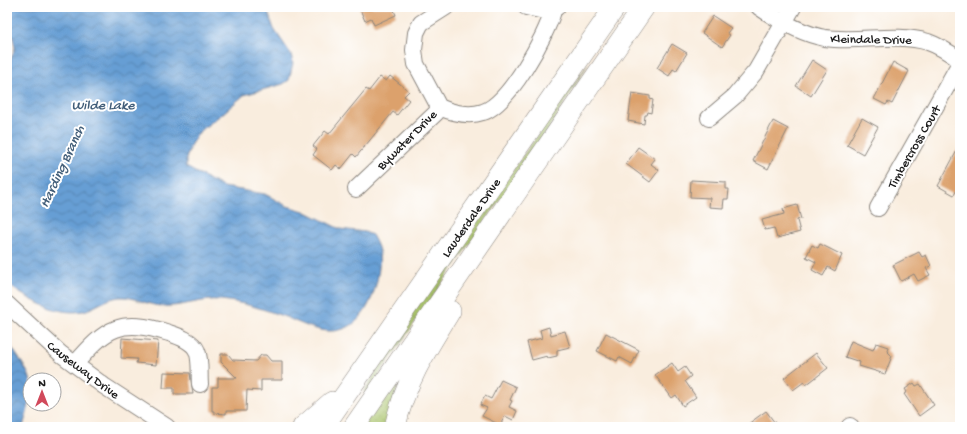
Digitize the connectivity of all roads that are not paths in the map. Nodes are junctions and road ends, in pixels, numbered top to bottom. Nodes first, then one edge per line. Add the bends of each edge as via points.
1 (446, 7) edge
2 (526, 7) edge
3 (615, 7) edge
4 (644, 7) edge
5 (759, 7) edge
6 (793, 7) edge
7 (555, 9) edge
8 (785, 22) junction
9 (960, 62) edge
10 (439, 107) junction
11 (709, 118) dead end
12 (356, 189) dead end
13 (878, 208) dead end
14 (500, 216) junction
15 (7, 304) edge
16 (75, 364) junction
17 (200, 384) dead end
18 (352, 386) junction
19 (166, 427) edge
20 (303, 427) edge
21 (323, 427) edge
22 (354, 427) edge
23 (394, 427) edge

1 - 10 street, Bywater Drive via 421,23 416,33 414,50 416,64
2 - 7 street via 545,12
3 - 18 main road, Lauderdale Drive
4 - 14 main road, Lauderdale Drive
5 - 8 street, Kleindale Drive
6 - 8 street
7 - 10 street via 542,40 520,75 495,106 484,112 472,114 458,114
8 - 9 street, Kleindale Drive via 803,32 825,38 917,39 939,46
8 - 11 street via 756,71 735,96
9 - 13 street, Timbercross Court
10 - 12 street, Bywater Drive via 436,113
14 - 22 main road, Lauderdale Drive
14 - 23 main road via 454,305 414,372
15 - 16 street, Causeway Drive
16 - 17 street via 104,334 118,327 135,325 179,336 192,345 197,351
16 - 19 street, Causeway Drive
18 - 20 main road
18 - 21 main road, Lauderdale Drive

